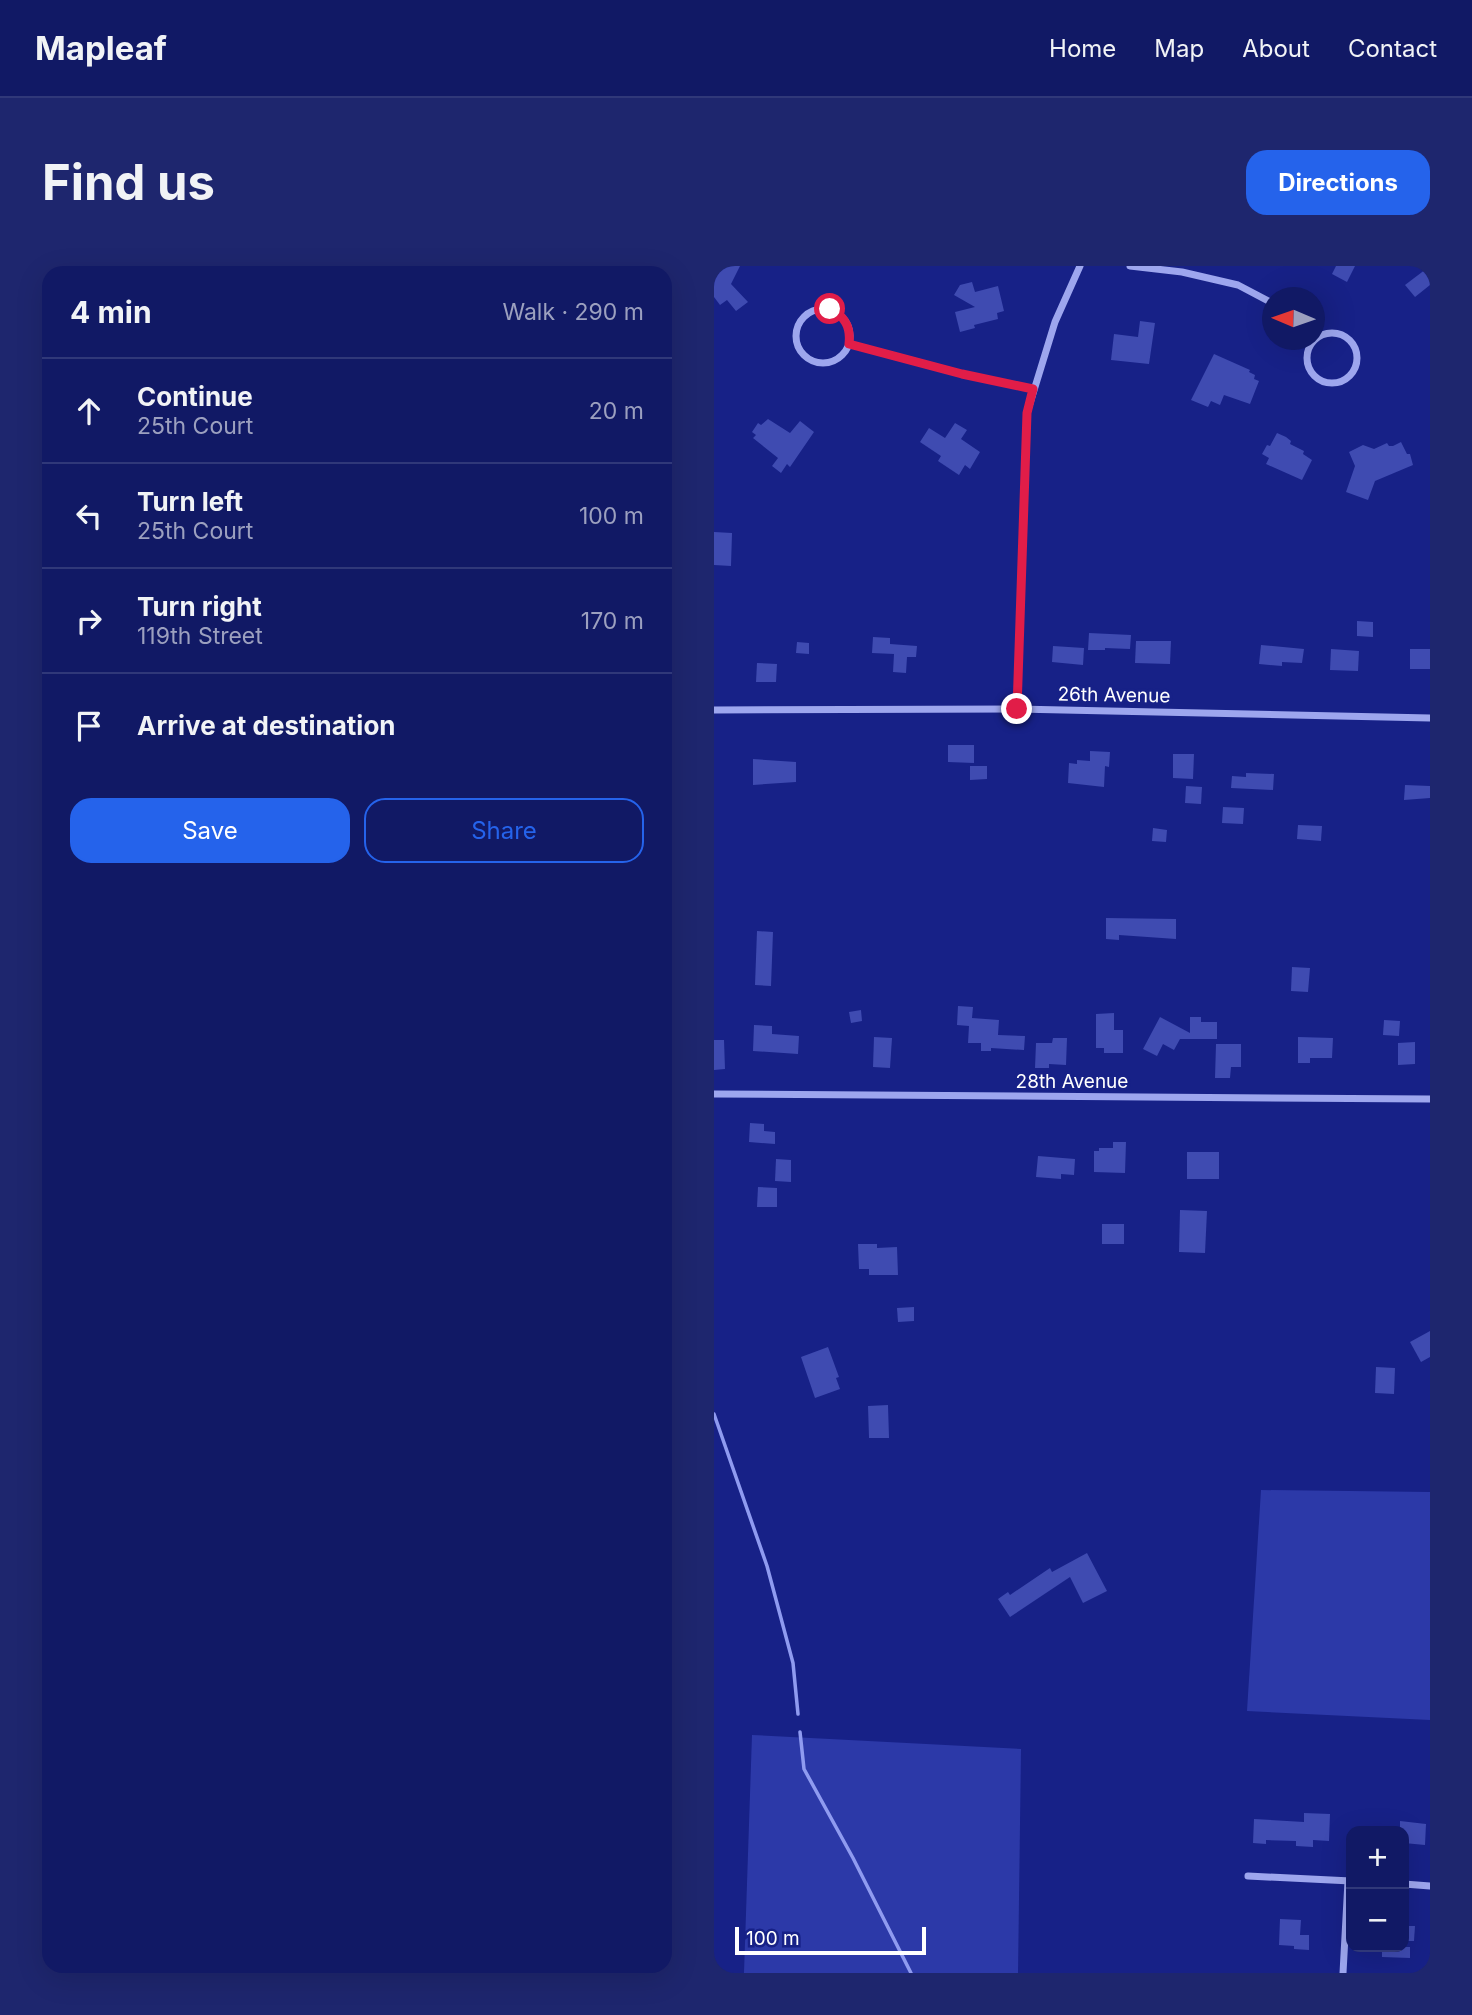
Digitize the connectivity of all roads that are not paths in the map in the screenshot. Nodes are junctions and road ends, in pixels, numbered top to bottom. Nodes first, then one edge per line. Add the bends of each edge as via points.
1 (1080, 266) edge
2 (1130, 266) edge
3 (1262, 298) edge
4 (1315, 338) edge
5 (849, 344) junction
6 (1033, 389) junction
7 (1017, 709) junction
8 (714, 710) edge
9 (1430, 718) edge
10 (714, 1094) edge
11 (1430, 1099) edge
12 (1248, 1876) dead end
13 (1346, 1881) edge
14 (1409, 1884) edge
15 (1430, 1886) edge
16 (1349, 1889) edge
17 (1343, 1973) edge

1 - 6 street
2 - 3 street via 1226,282
4 - 4 street via 1307,360 1313,375 1336,383 1350,375 1356,352 1347,338 1331,333
5 - 5 street via 838,359 820,363 798,348 796,330 804,315 830,309 849,326
5 - 6 street
6 - 7 street via 1027,413
7 - 8 street, 26th Avenue
7 - 9 street, 26th Avenue
10 - 11 street, 28th Avenue
12 - 13 street
14 - 15 street
16 - 17 street

